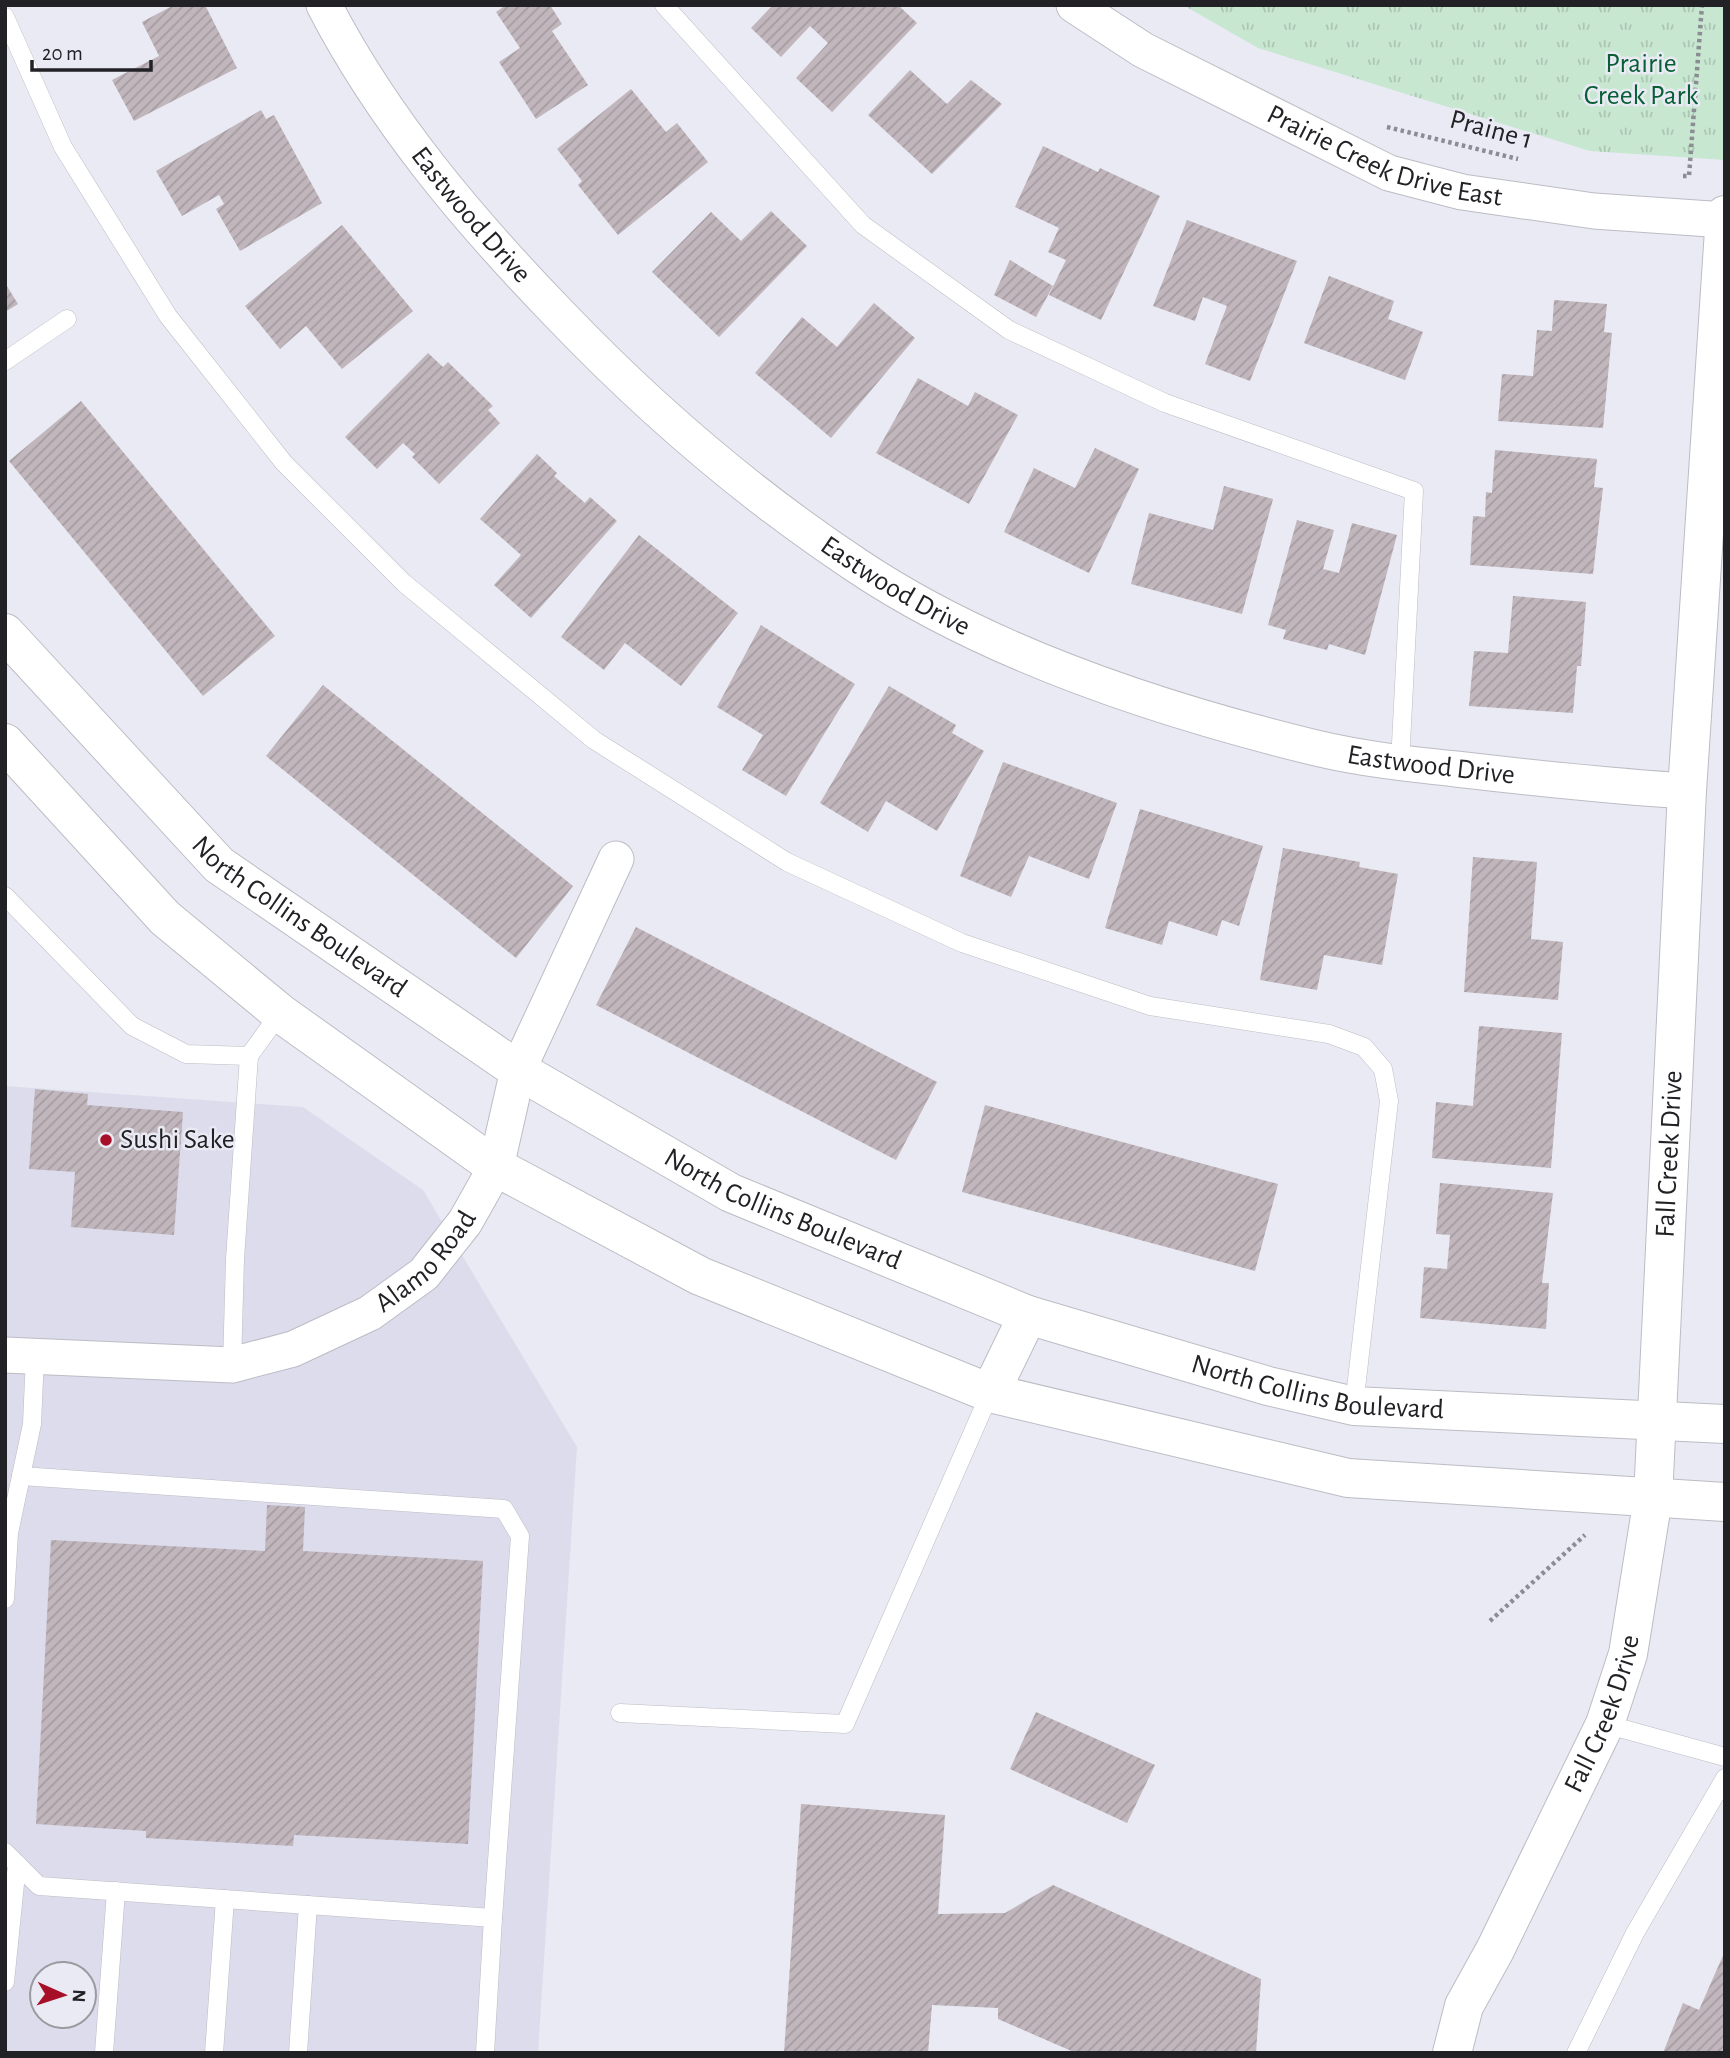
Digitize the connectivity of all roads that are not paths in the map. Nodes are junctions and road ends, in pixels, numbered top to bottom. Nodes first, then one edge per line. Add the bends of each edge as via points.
1 (324, 5) edge
2 (664, 5) edge
3 (1074, 5) edge
4 (5, 17) edge
5 (1725, 218) edge
6 (67, 319) dead end
7 (5, 361) edge
8 (5, 633) edge
9 (5, 743) edge
10 (1400, 763) junction
11 (1687, 790) junction
12 (616, 859) dead end
13 (5, 896) edge
14 (280, 1013) junction
15 (249, 1056) junction
16 (518, 1070) junction
17 (496, 1167) junction
18 (1028, 1315) junction
19 (20, 1356) edge
20 (232, 1364) junction
21 (990, 1393) junction
22 (1354, 1406) junction
23 (1657, 1422) junction
24 (1725, 1424) edge
25 (21, 1476) junction
26 (1653, 1498) junction
27 (1725, 1502) edge
28 (5, 1599) edge
29 (620, 1713) dead end
30 (1605, 1724) junction
31 (1725, 1757) edge
32 (1725, 1778) edge
33 (11, 1858) edge
34 (116, 1891) junction
35 (225, 1899) junction
36 (308, 1905) junction
37 (493, 1918) junction
38 (5, 1982) edge
39 (104, 2053) edge
40 (214, 2053) edge
41 (298, 2053) edge
42 (485, 2053) edge
43 (1452, 2053) edge
44 (1576, 2053) edge

1 - 10 street, Eastwood Drive via 381,101 436,178 524,277 663,416 857,566 962,625 1098,684 1318,748
2 - 10 lane via 863,225 1010,330 1165,403 1414,491
3 - 5 street, Prairie Creek Drive East via 1143,50 1389,173 1461,192 1594,211
4 - 22 lane via 63,147 168,316 284,463 404,583 594,740 787,862 962,943 1150,1006 1329,1034 1364,1047 1383,1069 1389,1101
5 - 11 main road, Fall Creek Drive
6 - 7 lane
8 - 16 main road, North Collins Boulevard via 219,864
9 - 14 main road via 165,918
10 - 11 street, Eastwood Drive via 1579,784
11 - 23 main road, Fall Creek Drive
12 - 16 street, Alamo Road
13 - 15 lane via 132,1026 186,1054
14 - 15 lane
14 - 17 main road
15 - 20 lane
16 - 17 street, Alamo Road
16 - 18 main road, North Collins Boulevard via 731,1193
17 - 20 street, Alamo Road via 465,1222 424,1274 370,1313 293,1349
17 - 21 main road via 699,1276
18 - 21 main road
18 - 22 main road, North Collins Boulevard via 1268,1386
19 - 20 street, Alamo Road
19 - 25 lane via 33,1424
21 - 26 main road via 1348,1478
21 - 29 lane via 845,1724
22 - 23 main road, North Collins Boulevard
23 - 24 main road, North Collins Boulevard
23 - 26 main road, Fall Creek Drive
25 - 28 lane via 9,1532
25 - 37 lane via 504,1509 520,1535
26 - 27 main road
26 - 30 main road, Fall Creek Drive via 1628,1654
30 - 31 lane
30 - 43 main road, Fall Creek Drive via 1464,2006
32 - 44 lane via 1635,1933
33 - 34 lane via 39,1886
33 - 38 lane
34 - 35 lane
34 - 39 lane
35 - 36 lane
35 - 40 lane
36 - 37 lane
36 - 41 lane
37 - 42 lane

